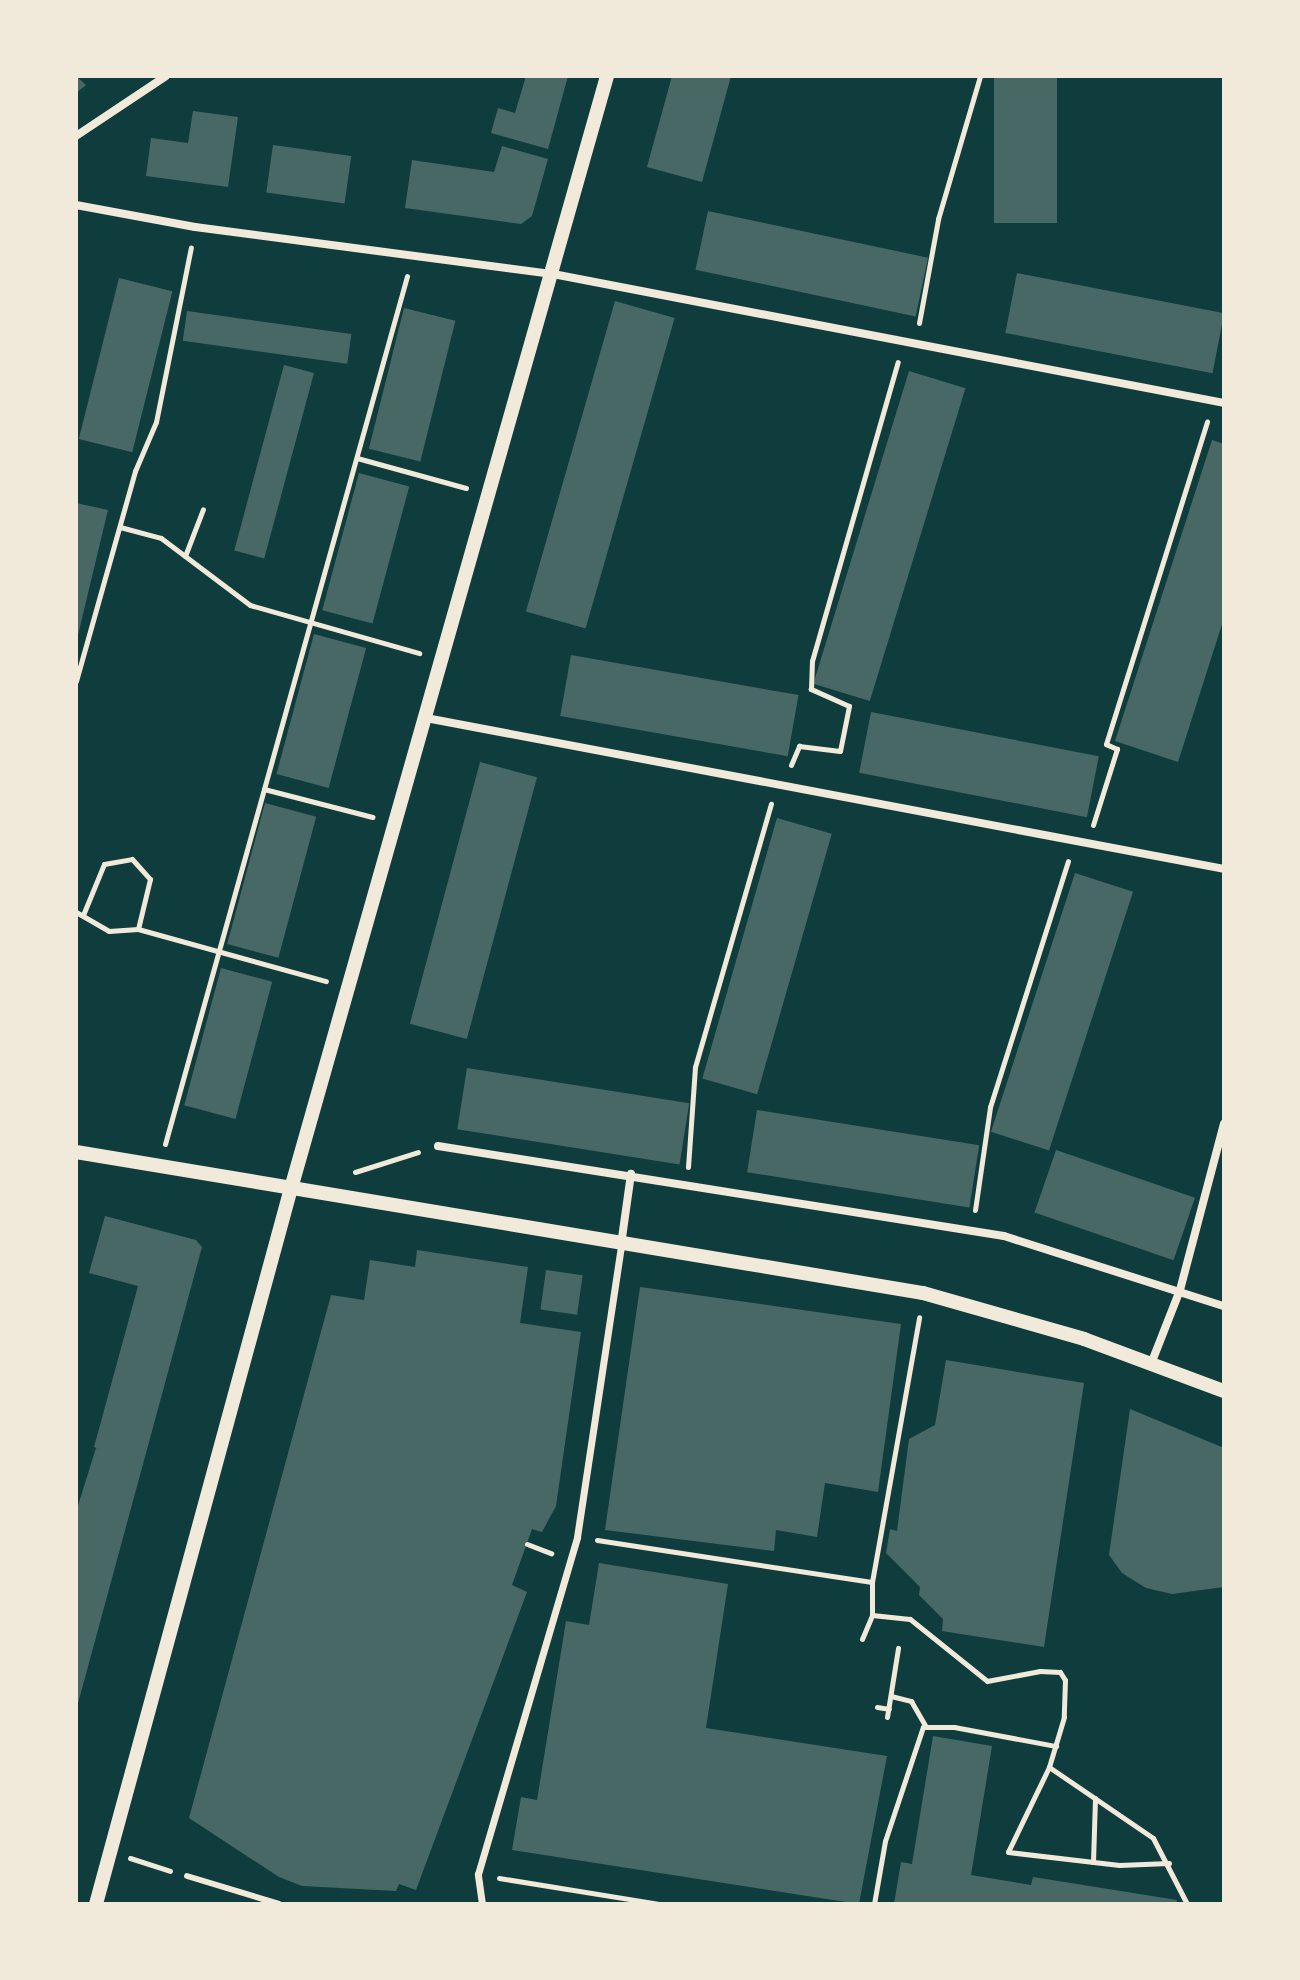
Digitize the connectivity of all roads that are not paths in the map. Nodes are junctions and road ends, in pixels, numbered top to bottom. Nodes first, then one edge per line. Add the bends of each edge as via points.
1 (166, 76) edge
2 (607, 76) edge
3 (76, 136) edge
4 (78, 205) edge
5 (76, 217) edge
6 (553, 274) junction
7 (1224, 403) edge
8 (426, 718) junction
9 (1224, 869) edge
10 (1224, 1124) edge
11 (438, 1146) road end
12 (76, 1152) edge
13 (631, 1174) junction
14 (290, 1192) junction
15 (621, 1246) junction
16 (1180, 1290) junction
17 (1224, 1306) edge
18 (1151, 1365) junction
19 (1224, 1391) edge
20 (187, 1876) road end
21 (96, 1904) edge
22 (279, 1904) edge
23 (482, 1904) edge

1 - 3 street
2 - 6 street
4 - 5 street
4 - 6 street via 195,227
6 - 7 street
6 - 8 street
8 - 9 street
8 - 14 street
10 - 16 street
11 - 13 street
12 - 14 street
13 - 15 street
13 - 16 street via 971,1230
14 - 15 street
14 - 21 street
15 - 18 street via 923,1293 1084,1339
15 - 23 street via 577,1537 478,1874
16 - 17 street
16 - 18 street
18 - 19 street
20 - 22 lane

